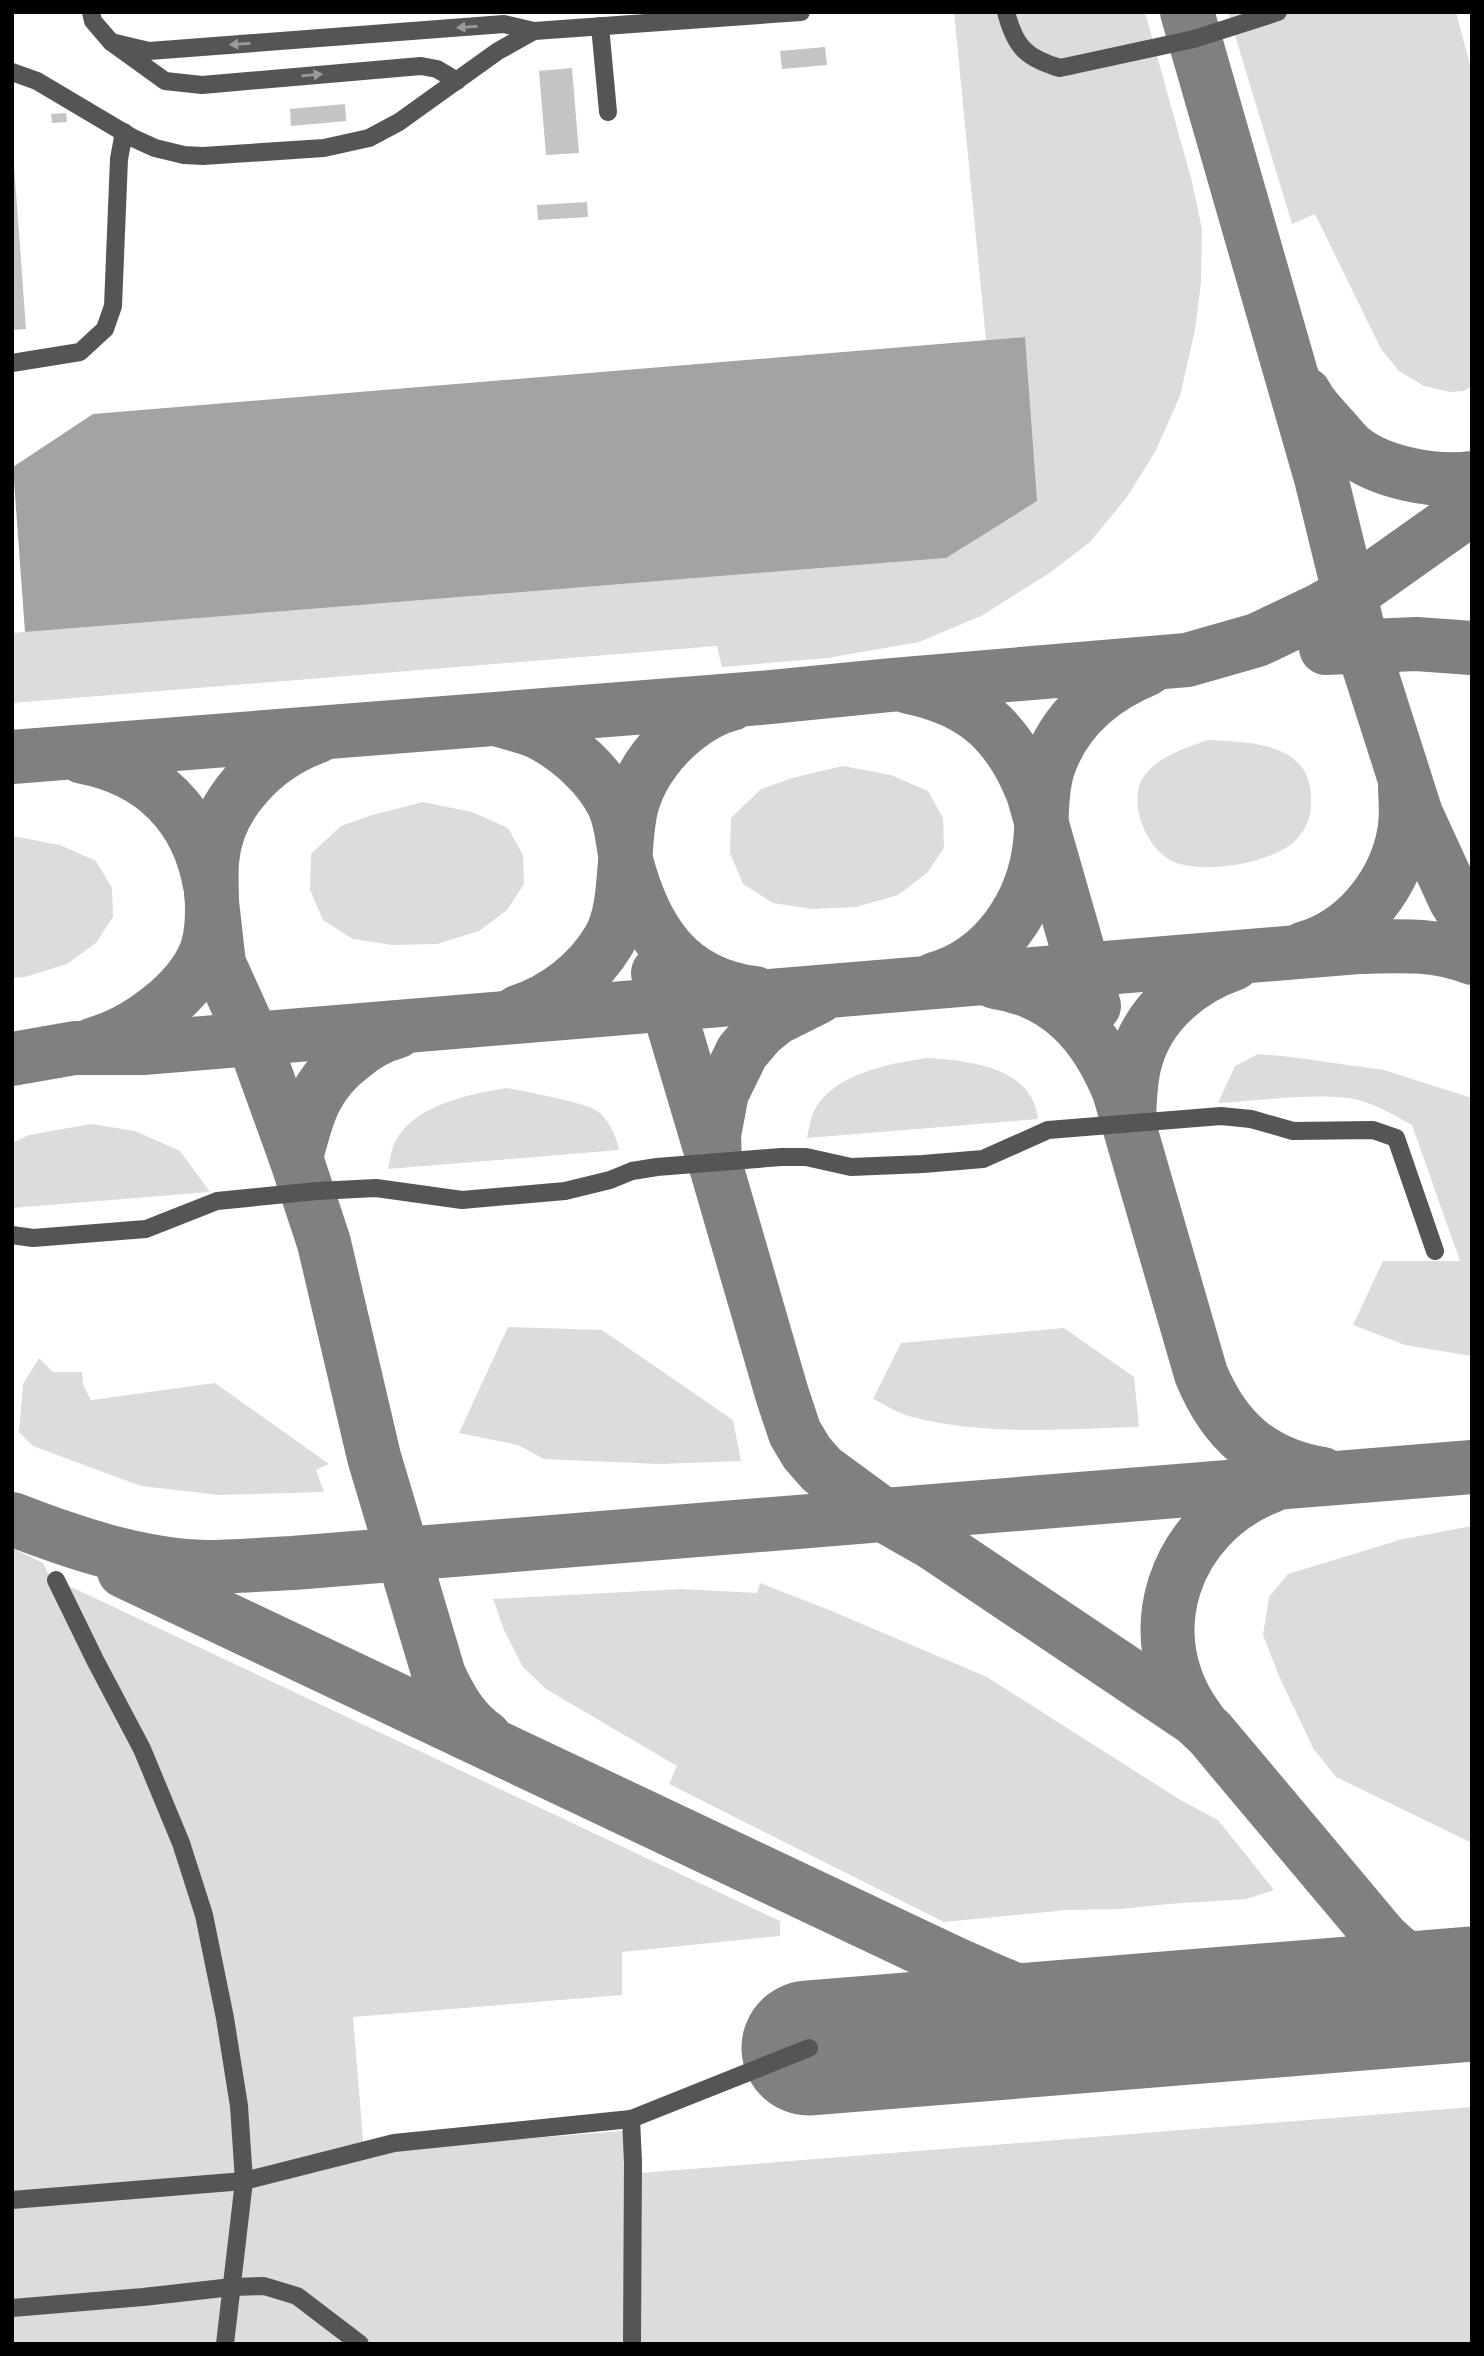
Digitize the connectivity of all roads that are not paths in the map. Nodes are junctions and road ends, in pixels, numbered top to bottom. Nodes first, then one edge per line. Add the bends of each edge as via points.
1 (91, 12) edge
2 (801, 12) edge
3 (1006, 12) edge
4 (1278, 12) edge
5 (600, 26) junction
6 (534, 30) junction
7 (111, 41) junction
8 (12, 72) edge
9 (457, 81) junction
10 (608, 112) dead end
11 (124, 132) junction
12 (12, 363) edge
13 (12, 1235) edge
14 (1435, 1251) dead end
15 (56, 1580) dead end
16 (809, 2048) dead end
17 (631, 2119) junction
18 (244, 2181) junction
19 (12, 2200) edge
20 (232, 2287) junction
21 (12, 2308) edge
22 (225, 2344) edge
23 (360, 2344) edge
24 (632, 2344) edge

1 - 7 lane
2 - 5 lane
3 - 4 lane via 1021,49 1060,68 1194,39
5 - 6 lane
5 - 10 lane
6 -> 7 lane via 504,24 149,51
6 - 9 lane
7 -> 9 lane via 164,81 202,85 421,66
8 - 11 lane via 37,81
9 - 11 lane via 399,122 352,144 184,155 155,148
11 - 12 lane via 113,306 105,329 80,352
13 - 14 lane via 33,1238 146,1229 217,1201 317,1191 376,1188 462,1200 565,1191 657,1167 781,1157 806,1157 851,1167 971,1160 1048,1130 1221,1116 1293,1131 1373,1130 1396,1138
15 - 18 lane via 142,1749 204,1914 239,2106
16 - 17 lane
17 - 18 lane via 394,2143
17 - 24 lane
18 - 19 lane
18 - 20 lane
20 - 21 lane
20 - 22 lane
20 - 23 lane via 264,2286 297,2296

